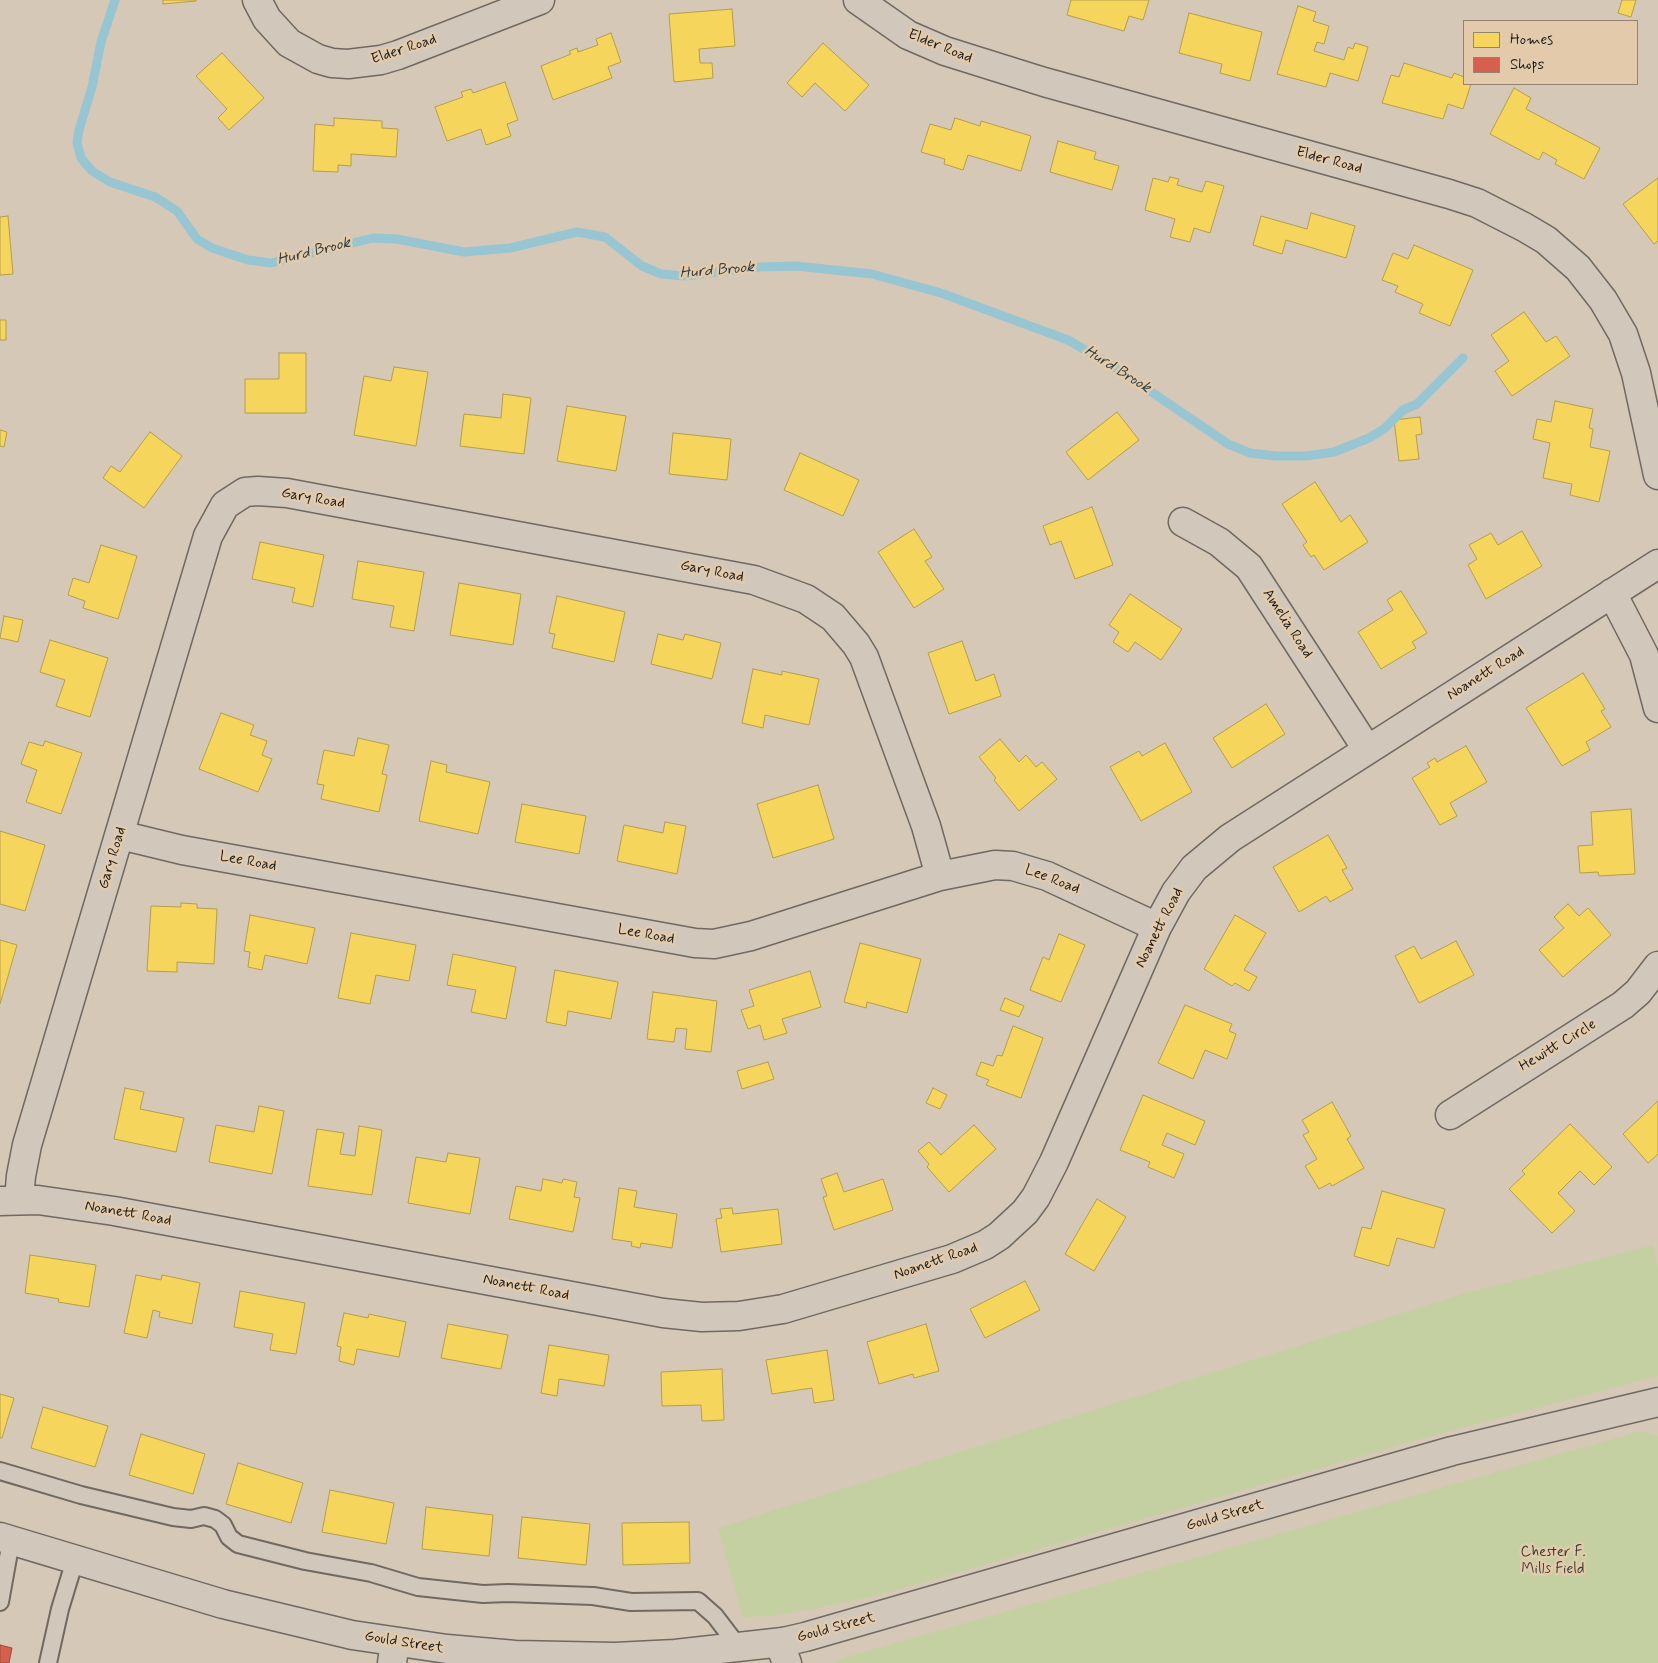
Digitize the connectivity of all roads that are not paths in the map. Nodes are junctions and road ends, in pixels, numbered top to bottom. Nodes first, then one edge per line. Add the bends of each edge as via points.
1 (258, 0) edge
2 (540, 0) edge
3 (858, 0) edge
4 (1658, 475) edge
5 (1183, 522) dead end
6 (1658, 564) edge
7 (1612, 593) junction
8 (1658, 708) edge
9 (1367, 749) junction
10 (120, 835) junction
11 (940, 876) junction
12 (1157, 927) junction
13 (1658, 966) edge
14 (1450, 1115) dead end
15 (10, 1200) edge
16 (1658, 1402) edge
17 (0, 1471) edge
18 (6, 1539) edge
19 (74, 1560) junction
20 (0, 1602) edge
21 (738, 1646) junction
22 (394, 1653) edge
23 (785, 1653) edge
24 (48, 1663) edge

1 - 2 street, Elder Road via 267,18 289,42 318,59 348,64 398,55
3 - 4 street, Elder Road via 908,35 945,51 1044,82 1449,194 1476,204 1546,240 1578,268 1603,300 1623,334 1636,373
5 - 9 street, Amelia Road via 1219,542 1249,567
6 - 7 street, Noanett Road
7 - 8 street via 1644,655
7 - 9 street, Noanett Road
9 - 12 street, Noanett Road via 1217,847 1185,879
10 - 11 street, Lee Road via 182,850 695,943 751,936
10 - 11 street, Gary Road via 208,536 225,505 245,492 258,491 286,493 754,580 806,599 833,617 864,657 926,826
10 - 15 street, Gary Road via 27,1144 21,1176
11 - 12 street, Lee Road via 995,866 1030,870
12 - 15 street, Noanett Road via 1054,1162 1025,1212 999,1236 968,1253 783,1310 702,1317 663,1313 114,1211 56,1202
13 - 14 street, Hewitt Circle via 1638,992 1605,1017
16 - 23 street, Gould Street via 1452,1451 954,1596
17 - 21 lane via 172,1517 215,1519 238,1544 305,1562 371,1573 418,1587 483,1594 593,1596 631,1602 698,1601 715,1616
18 - 19 street, Gould Street
18 - 20 lane
19 - 22 street, Gould Street via 314,1627
19 - 24 lane
21 - 22 street, Gould Street via 652,1655 590,1657
21 - 23 street, Gould Street

